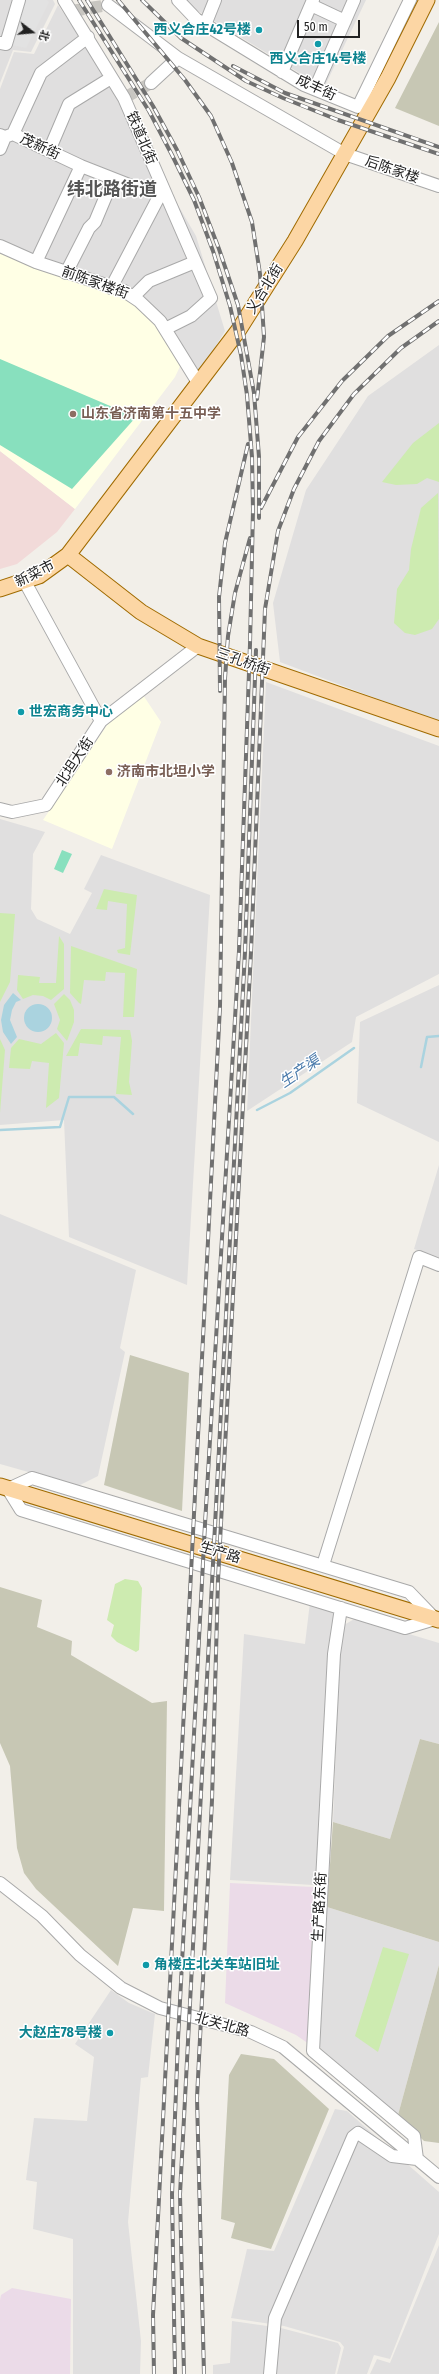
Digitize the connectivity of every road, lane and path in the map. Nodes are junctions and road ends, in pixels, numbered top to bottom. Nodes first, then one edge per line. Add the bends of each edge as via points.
1 (19, 0) edge
2 (64, 0) edge
3 (215, 0) edge
4 (354, 0) edge
5 (410, 0) edge
6 (427, 0) edge
7 (180, 1) edge
8 (312, 3) edge
9 (108, 5) dead end
10 (345, 21) junction
11 (205, 25) junction
12 (88, 38) junction
13 (0, 43) edge
14 (178, 58) junction
15 (282, 72) junction
16 (111, 78) junction
17 (151, 83) tunnel mouth
18 (315, 89) junction
19 (6, 135) edge
20 (0, 149) edge
21 (49, 151) junction
22 (345, 154) junction
23 (82, 166) junction
24 (113, 179) junction
25 (439, 186) edge
26 (163, 189) junction
27 (0, 246) edge
28 (36, 262) junction
29 (195, 262) junction
30 (66, 273) junction
31 (111, 288) junction
32 (133, 297) junction
33 (165, 329) junction
34 (199, 384) junction
35 (68, 555) junction
36 (25, 582) junction
37 (0, 589) edge
38 (198, 646) junction
39 (101, 721) junction
40 (439, 729) edge
41 (0, 809) edge
42 (439, 1265) edge
43 (4, 1488) edge
44 (323, 1565) junction
45 (341, 1608) junction
46 (437, 1620) edge
47 (0, 1883) edge
48 (416, 2159) junction
49 (439, 2177) edge
50 (270, 2374) edge

1 - 13 street via 6,44
2 - 12 street, 铁道北街
3 - 11 street
4 - 10 street
5 - 18 street, 成丰街 via 358,107
6 - 22 main road, 义合北街 via 388,78
7 - 11 street, 成丰街
8 - 10 street
8 - 15 street
9 - 14 street, 后陈家楼
10 - 18 street
11 - 15 street, 成丰街
12 - 16 street, 铁道北街
12 - 19 street, 茂新街 via 41,74
14 - 17 street
14 - 22 street, 后陈家楼
15 - 18 street, 成丰街
16 - 21 street via 69,104
16 - 26 street, 铁道北街 via 124,98
19 - 20 street
19 - 21 street, 茂新街
21 - 23 street, 茂新街
22 - 25 street, 后陈家楼
22 - 34 main road, 义合北街 via 261,297
23 - 24 street, 茂新街
23 - 28 street
24 - 26 street, 茂新街 via 137,188
24 - 30 street via 95,222 89,228
26 - 29 street, 铁道北街
26 - 31 street
27 - 28 street, 前陈家楼街
28 - 30 street, 前陈家楼街
29 - 32 street via 149,281
29 - 33 street, 铁道北街 via 211,298 191,316
30 - 31 street, 前陈家楼街
31 - 32 street, 前陈家楼街 via 124,291
32 - 33 street, 前陈家楼街 via 160,321
33 - 34 street, 前陈家楼街
34 - 35 main road, 义合北街
35 - 36 main road, 新菜市
35 - 38 main road, 三孔桥街 via 141,612
36 - 37 main road, 新菜市
36 - 39 street
38 - 39 street, 北坦大街
38 - 40 main road, 三孔桥街
39 - 41 street, 北坦大街 via 46,805 12,812
42 - 44 street via 418,1257
43 - 44 street via 32,1478
43 - 45 street via 21,1510
43 - 46 main road, 生产路
44 - 46 street via 409,1592
45 - 46 street via 405,1628
45 - 48 street, 生产路东街 via 334,1654 312,2051 414,2136
47 - 48 street, 北关北路 via 42,1916 80,1955 121,1988 160,2008 251,2032 283,2046
48 - 49 street, 北关北路
48 - 50 street via 392,2156 358,2133 353,2137 275,2318

